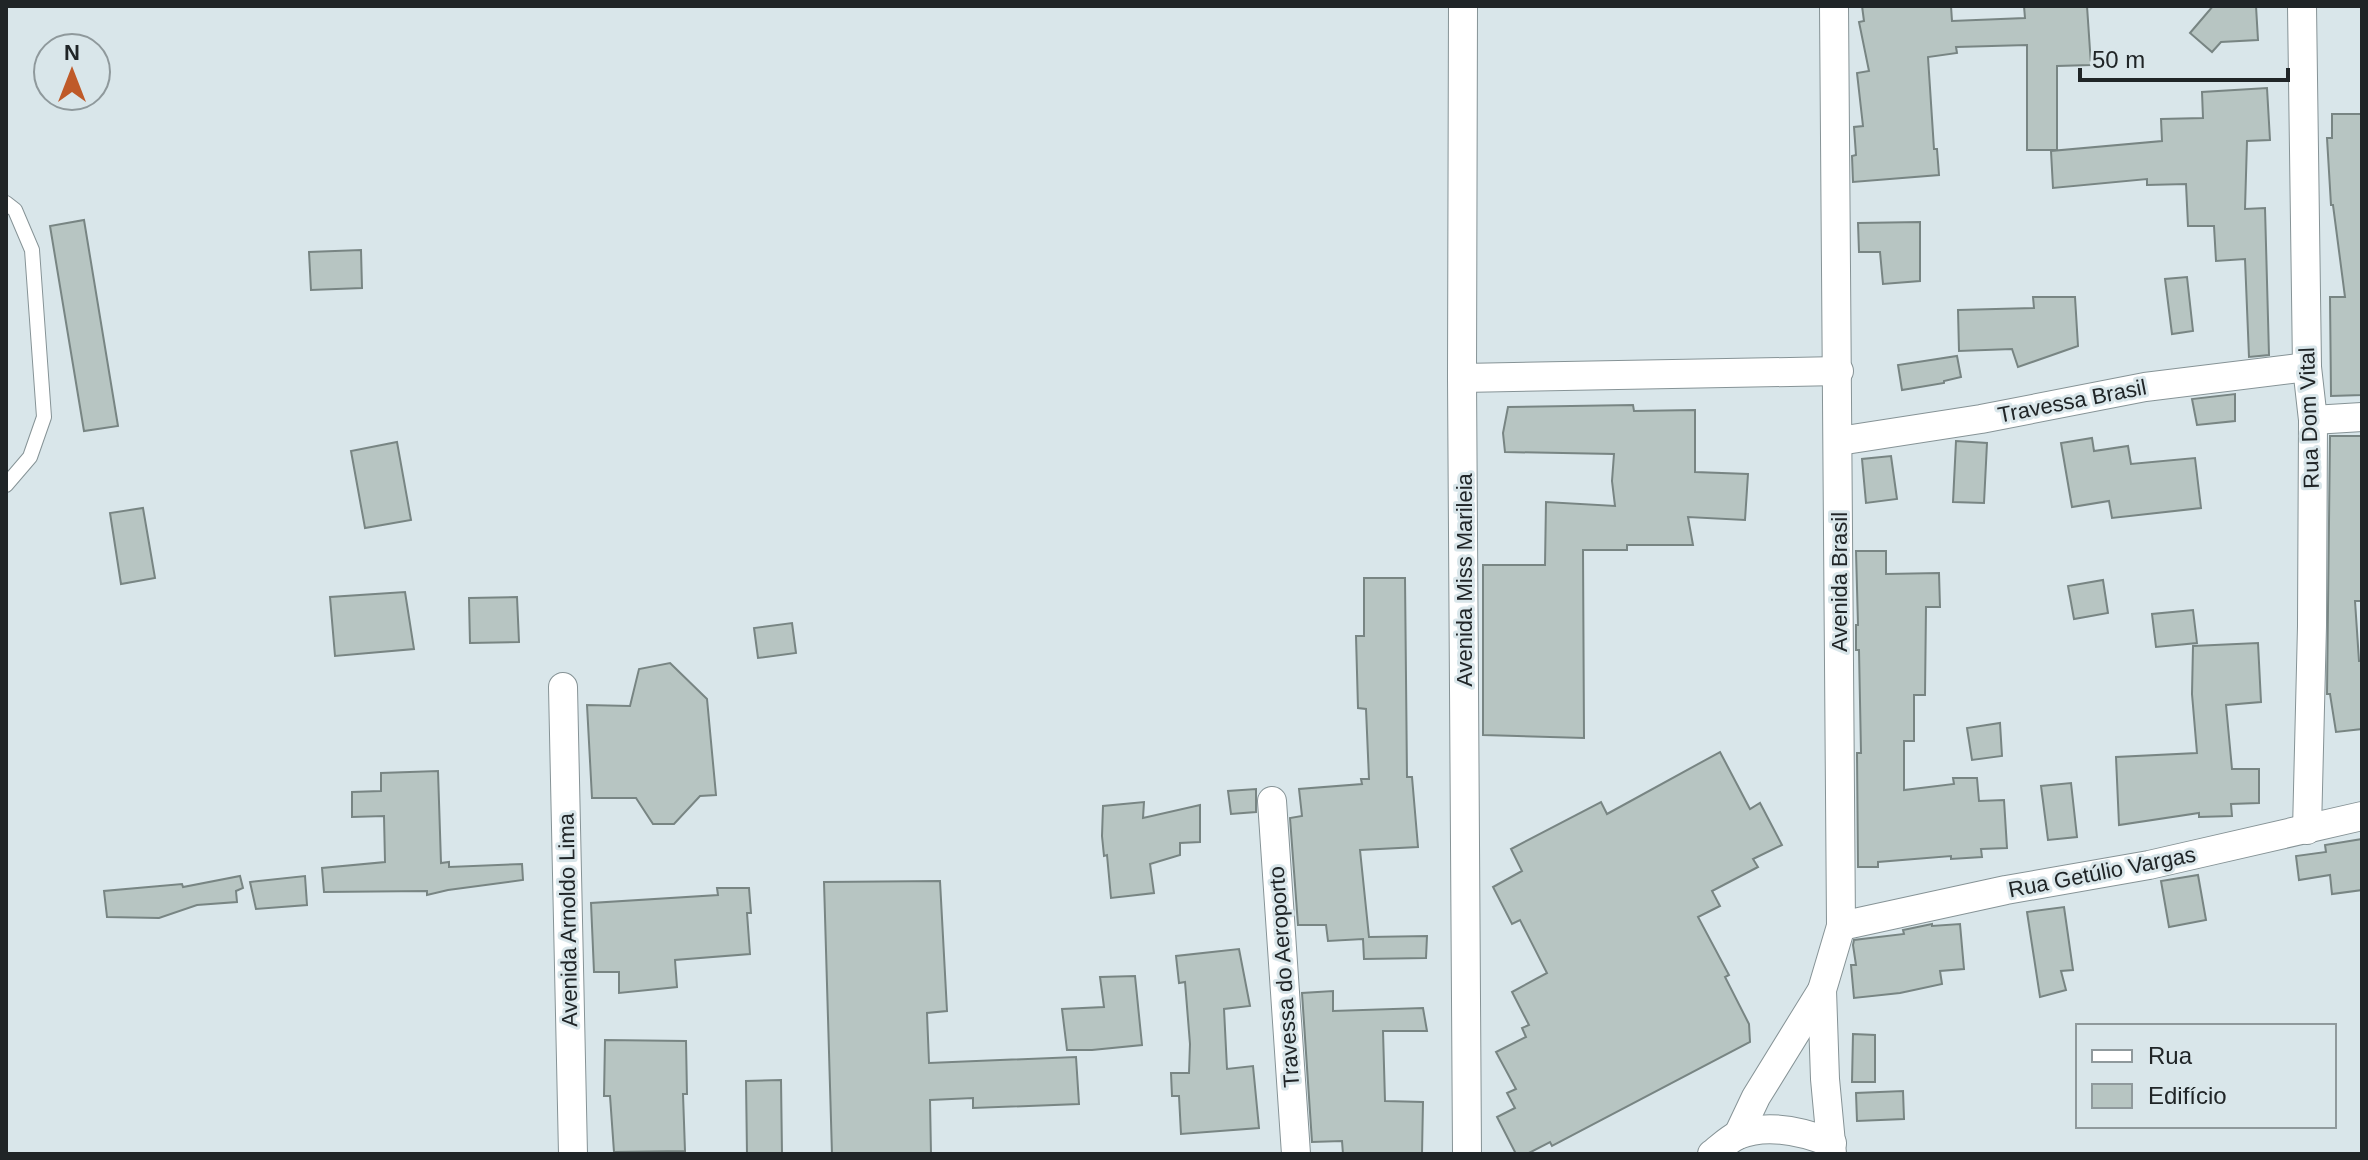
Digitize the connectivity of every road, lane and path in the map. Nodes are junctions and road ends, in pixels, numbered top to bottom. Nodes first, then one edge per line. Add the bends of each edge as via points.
1 (1463, 6) edge
2 (1834, 6) edge
3 (2302, 6) edge
4 (6, 203) edge
5 (2307, 367) junction
6 (1839, 371) junction
7 (1462, 378) junction
8 (2362, 417) edge
9 (2313, 420) junction
10 (1839, 441) junction
11 (6, 485) edge
12 (563, 687) dead end
13 (1272, 801) dead end
14 (2362, 816) edge
15 (2307, 830) junction
16 (1841, 926) junction
17 (1822, 990) junction
18 (1738, 1135) junction
19 (1832, 1149) edge
20 (573, 1154) edge
21 (1296, 1154) edge
22 (1467, 1154) edge
23 (1712, 1154) edge

1 - 7 street, Avenida Miss Marileia
2 - 6 street, Avenida Brasil
3 - 5 street, Rua Dom Vital
4 - 11 lane via 15,210 32,250 44,417 30,457
5 - 9 street, Rua Dom Vital
5 - 10 street, Travessa Brasil via 2145,387
6 - 7 street
6 - 10 street, Avenida Brasil
7 - 22 street, Avenida Miss Marileia
8 - 9 street
9 - 15 street, Rua Dom Vital
10 - 16 street, Avenida Brasil
12 - 20 street, Avenida Arnoldo Lima
13 - 21 street, Travessa do Aeroporto
14 - 15 street, Rua Getúlio Vargas
15 - 16 street, Rua Getúlio Vargas
16 - 17 street, Avenida Brasil
17 - 18 street
17 - 19 street, Avenida Brasil
18 - 19 street via 1769,1129 1814,1136
18 - 23 street

